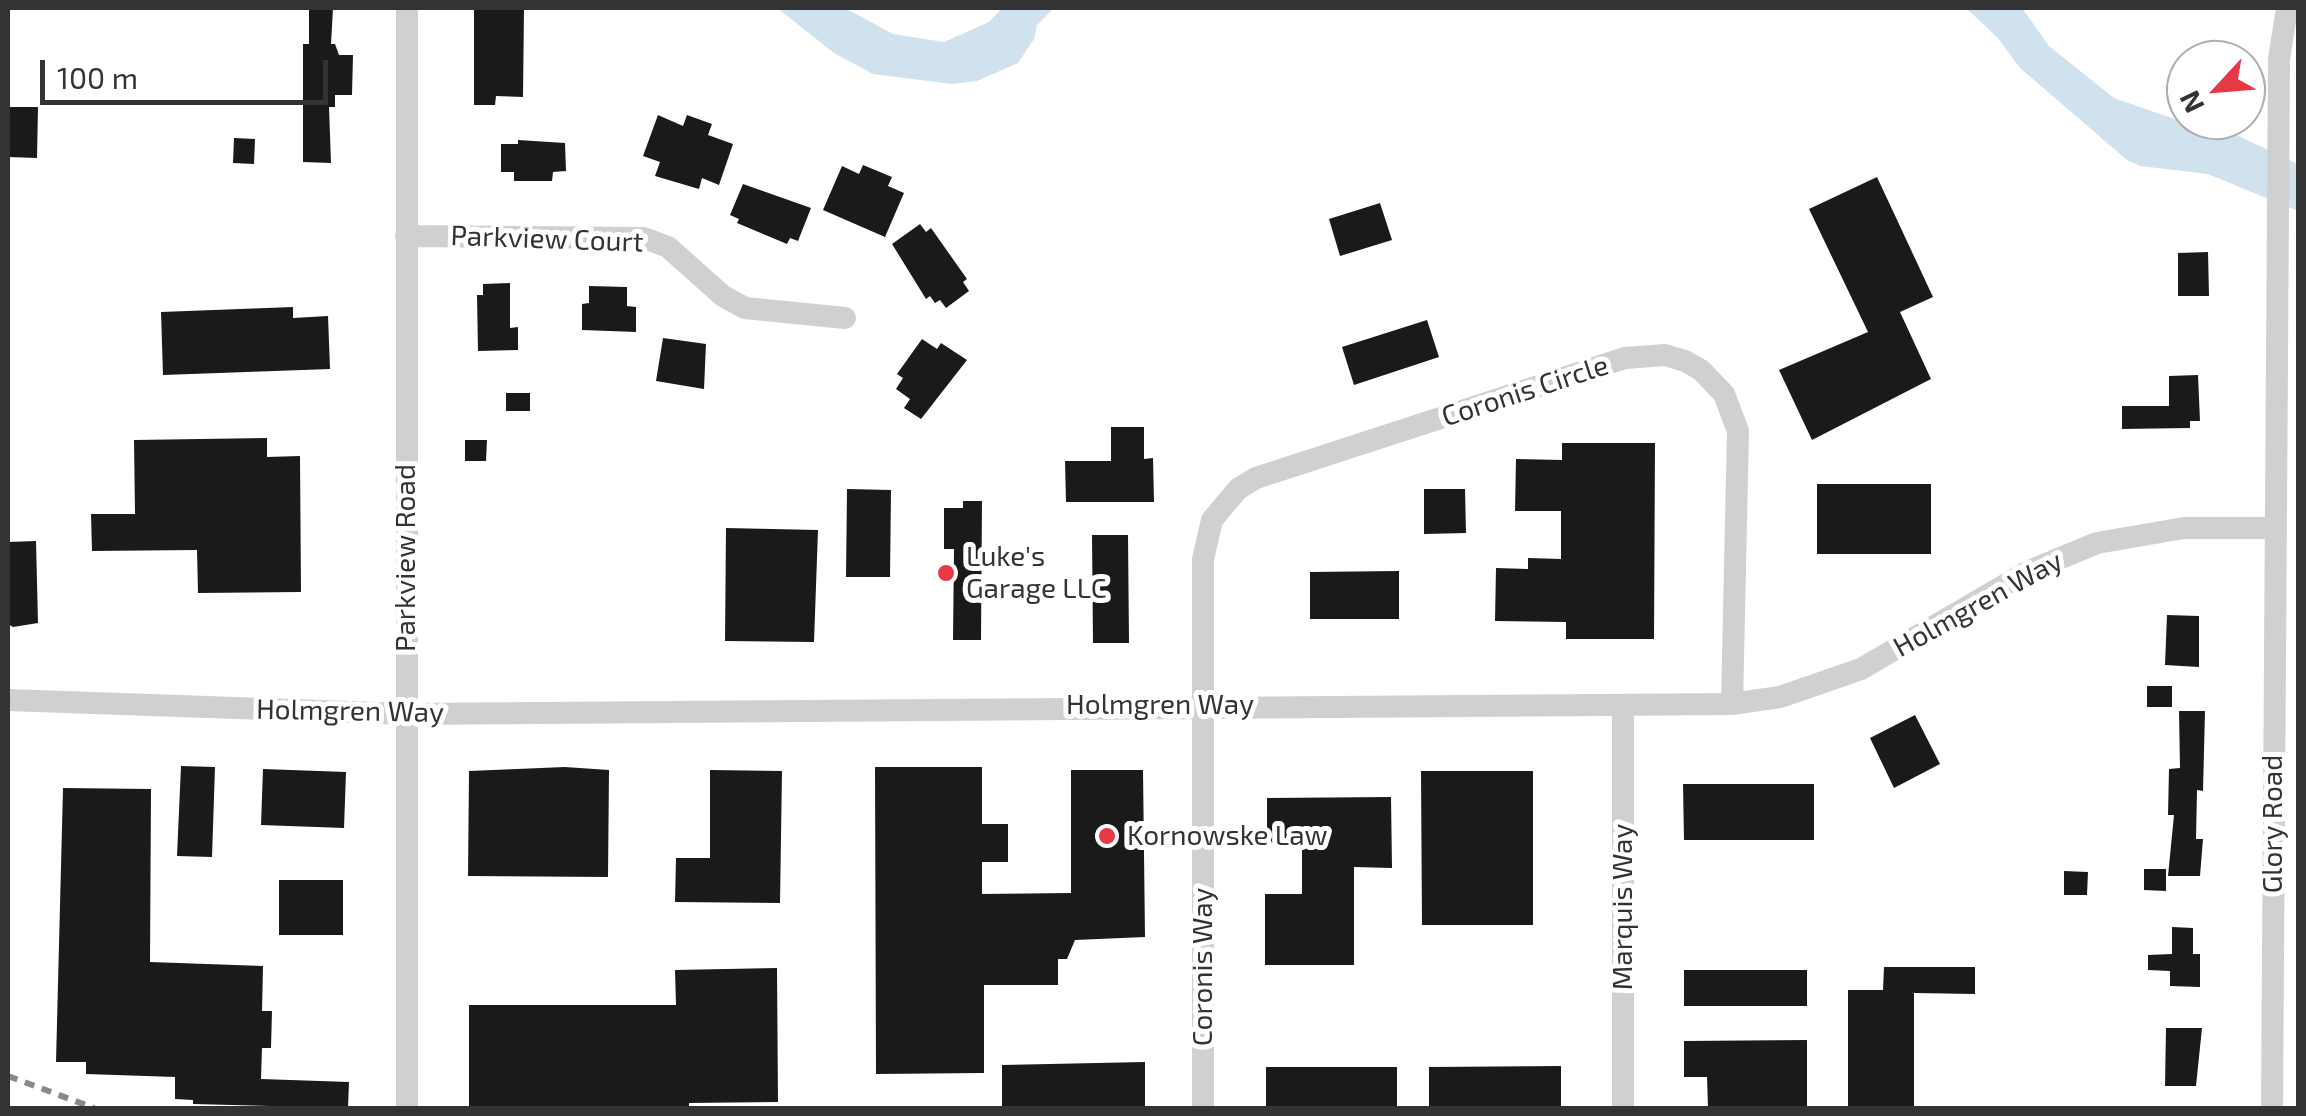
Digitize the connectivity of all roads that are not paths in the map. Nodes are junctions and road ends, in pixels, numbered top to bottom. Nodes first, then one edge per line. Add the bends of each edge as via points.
1 (406, 8) edge
2 (2271, 8) edge
3 (2287, 8) edge
4 (2289, 59) edge
5 (406, 236) junction
6 (845, 318) dead end
7 (2274, 528) junction
8 (8, 700) edge
9 (1623, 704) junction
10 (1732, 704) junction
11 (1203, 705) junction
12 (406, 714) junction
13 (406, 1108) edge
14 (1203, 1108) edge
15 (1623, 1108) edge
16 (2272, 1108) edge

1 - 5 street, Parkview Road
2 - 4 street, Glory Road
3 - 4 street, Glory Road
4 - 7 street, Glory Road via 2278,137
5 - 6 street, Parkview Court via 644,238 668,248 745,308
5 - 12 street, Parkview Road
7 - 10 street, Holmgren Way via 2184,528 2097,543 2027,572 1861,670 1780,697
7 - 16 street, Glory Road
8 - 12 street, Holmgren Way
9 - 10 street, Holmgren Way
9 - 11 street, Holmgren Way
9 - 15 street, Marquis Way
10 - 11 street, Coronis Circle via 1734,414 1701,370 1666,355 1643,354 1238,489 1205,539
11 - 12 street, Holmgren Way
11 - 14 street, Coronis Way
12 - 13 street, Parkview Road

